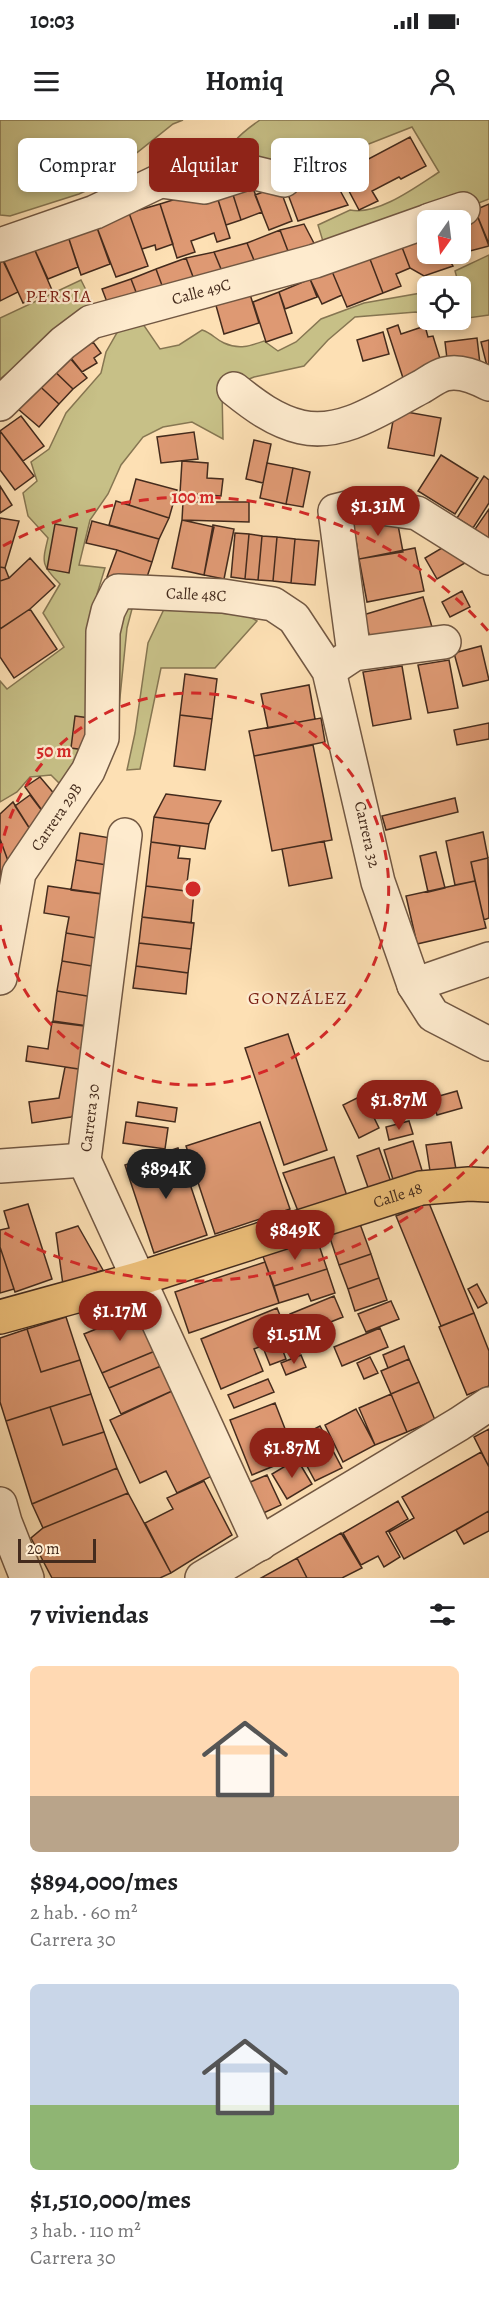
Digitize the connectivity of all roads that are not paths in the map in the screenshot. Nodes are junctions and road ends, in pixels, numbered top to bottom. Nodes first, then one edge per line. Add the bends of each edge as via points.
1 (149, 187) edge
2 (463, 209) dead end
3 (460, 210) edge
4 (417, 225) edge
5 (0, 245) edge
6 (489, 384) edge
7 (234, 389) dead end
8 (0, 404) edge
9 (489, 558) edge
10 (118, 591) joint
11 (273, 604) joint
12 (444, 642) dead end
13 (342, 662) junction
14 (124, 835) dead end
15 (489, 959) edge
16 (1, 975) edge
17 (414, 985) junction
18 (489, 1044) edge
19 (84, 1160) junction
20 (0, 1166) edge
21 (489, 1185) edge
22 (138, 1278) junction
23 (0, 1317) edge
24 (489, 1404) edge
25 (2, 1517) edge
26 (260, 1544) junction
27 (27, 1578) edge
28 (202, 1578) edge

1 - 5 street via 95,212
2 - 3 street, Calle 49C
4 - 8 street, Calle 49C via 315,261 91,322 63,343
6 - 7 street via 471,375 445,374 359,419 330,428 302,427 274,417
9 - 13 street, Carrera 32 via 417,513 358,505 335,511
10 - 11 street, Calle 48C via 223,596
10 - 16 street, Carrera 29B via 108,611 104,632 102,738 88,771 19,873
11 - 13 street, Carrera 32
12 - 13 street
13 - 17 street, Carrera 32 via 378,882
14 - 19 street, Carrera 30
15 - 17 street
17 - 18 street, Carrera 32 via 433,1015
19 - 20 street
19 - 22 street, Carrera 30
21 - 22 main road, Calle 48 via 421,1188
22 - 23 main road, Calle 48
22 - 26 street, Carrera 30
24 - 26 street
25 - 27 street
26 - 28 street

